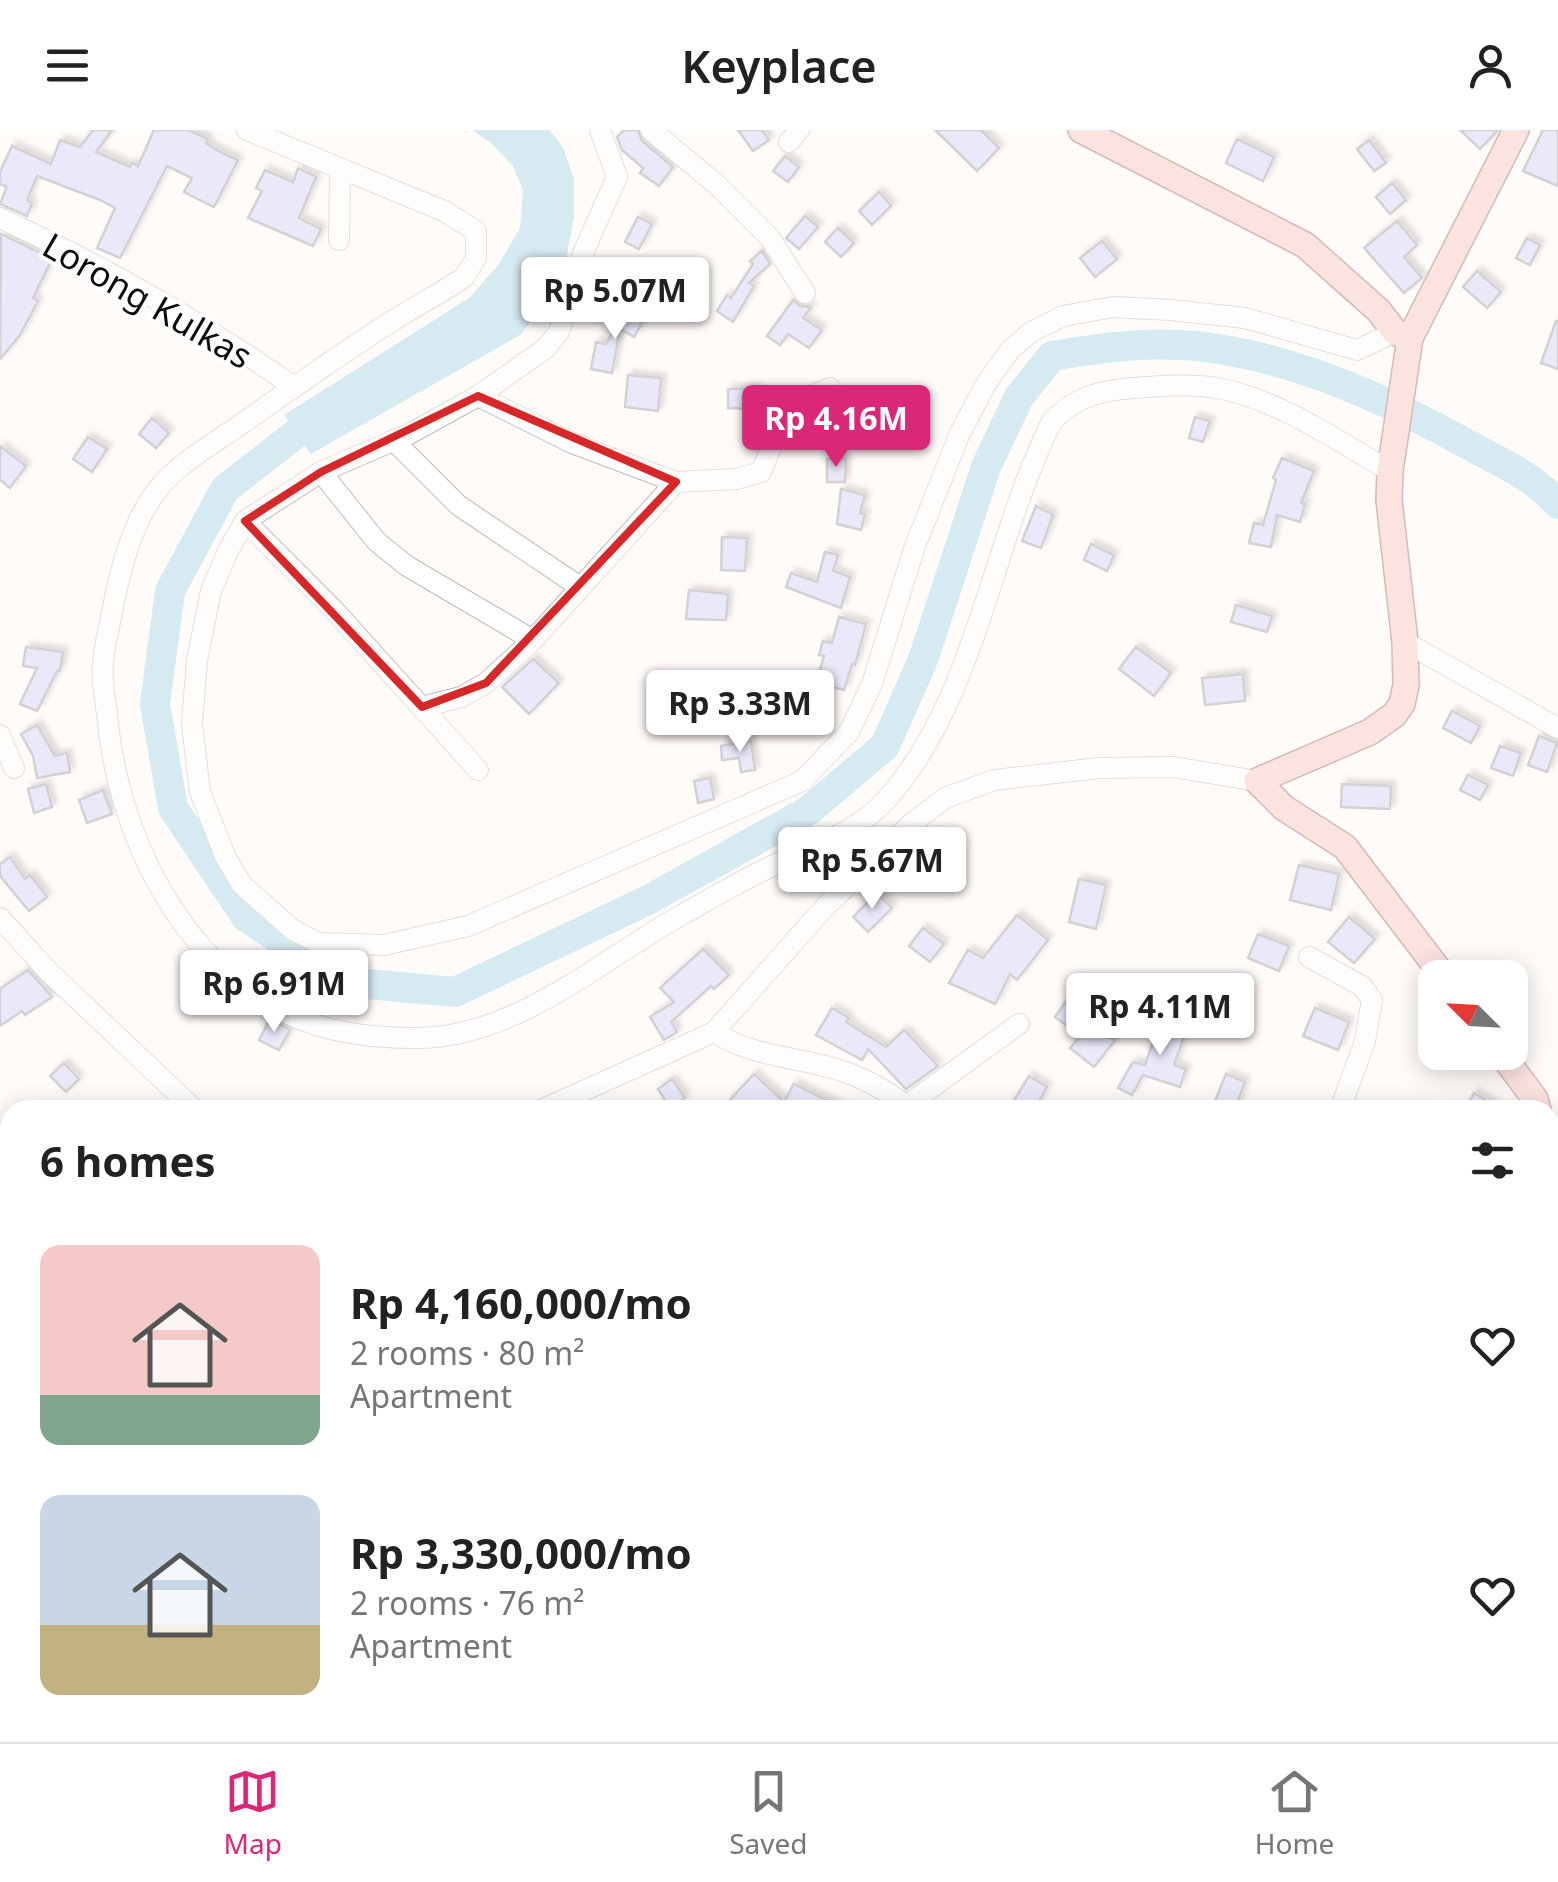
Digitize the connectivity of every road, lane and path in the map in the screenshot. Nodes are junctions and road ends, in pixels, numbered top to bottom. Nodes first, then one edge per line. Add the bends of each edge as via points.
1 (246, 130) edge
2 (651, 130) edge
3 (1516, 130) edge
4 (604, 132) edge
5 (1096, 134) edge
6 (340, 170) junction
7 (0, 218) edge
8 (339, 240) dead end
9 (805, 293) dead end
10 (1403, 335) junction
11 (294, 387) junction
12 (830, 388) dead end
13 (478, 396) junction
14 (393, 440) junction
15 (1390, 471) junction
16 (321, 472) junction
17 (676, 482) junction
18 (245, 522) junction
19 (580, 587) junction
20 (533, 640) junction
21 (1404, 642) junction
22 (422, 707) junction
23 (1558, 728) edge
24 (0, 735) edge
25 (14, 768) dead end
26 (478, 770) dead end
27 (1257, 781) junction
28 (0, 918) edge
29 (1308, 958) dead end
30 (1431, 960) edge
31 (1019, 1024) dead end
32 (714, 1032) junction
33 (1514, 1070) edge
34 (184, 1100) edge
35 (563, 1100) edge
36 (897, 1100) edge
37 (919, 1100) edge
38 (1344, 1100) edge
39 (1538, 1100) edge

1 - 6 street
2 - 9 street via 770,238
3 - 10 main road
4 - 13 street via 617,177 558,332
5 - 10 main road via 1305,245
6 - 8 street
6 - 11 street via 444,211 476,231 476,258 464,277
7 - 11 street, Lorong Kulkas via 120,276
10 - 15 main road
10 - 18 street via 1351,350 1245,318 1113,307 1063,316 1030,332 986,384 960,433 872,684 849,732 822,764 802,780 468,926 384,945 319,943 293,930 242,885 200,792 192,724 198,660 211,592
11 - 15 street via 180,467 137,523 102,664 121,803 184,928 231,977 295,1017 356,1033 418,1038 473,1031 573,985 660,927 768,868 838,839 884,803 918,760 960,676 1039,448 1065,408 1110,390 1212,388 1286,412
12 - 17 street via 789,405 762,472
13 - 14 street
13 - 17 street via 572,443
14 - 16 street
14 - 19 street via 458,506
15 - 21 main road
16 - 18 street
16 - 20 street via 377,542 407,566
17 - 19 street
18 - 22 street
19 - 20 street
20 - 22 street via 486,683
21 - 23 street
21 - 27 main road via 1406,685 1394,715
22 - 26 street
24 - 25 street
27 - 30 main road via 1284,808 1345,847
27 - 32 street via 1173,767 1099,768 994,780 945,798 824,908
28 - 34 street
29 - 38 street via 1362,986 1372,1000
31 - 37 street
32 - 35 street
32 - 36 street via 841,1071
33 - 39 main road

